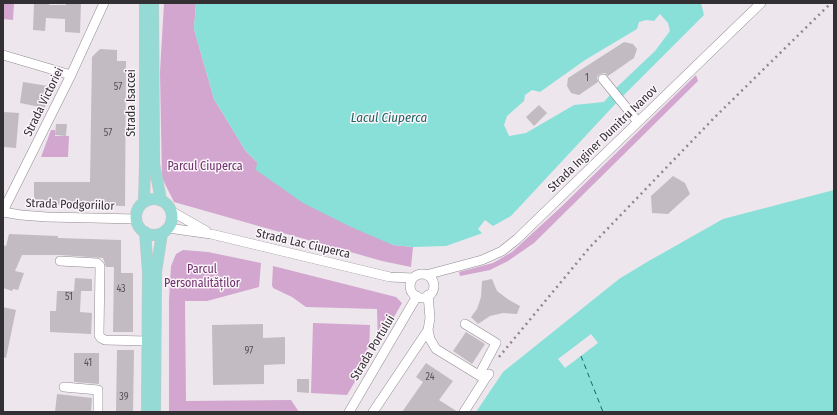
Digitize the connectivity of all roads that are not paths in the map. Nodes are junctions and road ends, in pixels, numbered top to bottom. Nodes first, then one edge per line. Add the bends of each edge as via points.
1 (104, 3) edge
2 (145, 3) edge
3 (153, 3) edge
4 (761, 3) edge
5 (3, 58) edge
6 (71, 75) junction
7 (603, 79) dead end
8 (638, 122) junction
9 (161, 200) junction
10 (144, 202) junction
11 (3, 211) edge
12 (171, 211) junction
13 (136, 219) junction
14 (165, 231) junction
15 (145, 232) junction
16 (211, 234) junction
17 (60, 261) dead end
18 (448, 269) junction
19 (426, 275) junction
20 (390, 277) junction
21 (413, 278) junction
22 (433, 283) junction
23 (410, 289) junction
24 (428, 295) junction
25 (417, 296) junction
26 (465, 324) dead end
27 (428, 330) junction
28 (147, 341) junction
29 (484, 376) junction
30 (64, 387) dead end
31 (98, 412) edge
32 (147, 412) edge
33 (155, 412) edge
34 (349, 412) edge
35 (373, 412) edge
36 (464, 412) edge

1 - 6 street, Strada Victoriei
2 - 10 main road, Strada Isaccei
3 - 9 main road, Strada Isaccei via 154,164
4 - 8 street, Strada Inginer Dumitru Ivanov
5 - 6 street
6 - 11 street, Strada Victoriei
7 - 8 street
8 - 18 street, Strada Inginer Dumitru Ivanov via 509,245 492,257
9 - 10 main road via 152,199
9 - 12 main road
10 - 13 main road, Strada Isaccei via 137,210
11 - 13 street, Strada Podgoriilor via 47,217
12 - 14 main road via 171,223
12 - 16 street, Strada Lac Ciuperca
13 - 15 main road via 138,226
14 - 15 main road via 150,234
14 - 16 street, Strada Lac Ciuperca
14 - 33 main road via 156,272
15 - 28 main road via 148,272
16 - 20 street, Strada Lac Ciuperca
17 - 28 street via 97,263 100,266 100,338
18 - 19 street, Strada Inginer Dumitru Ivanov
18 - 22 street, Strada Inginer Dumitru Ivanov
19 - 21 street via 419,274
19 - 22 street
20 - 21 street, Strada Lac Ciuperca
20 - 23 street, Strada Lac Ciuperca
21 - 23 street
22 - 24 street via 432,291
23 - 25 street
24 - 25 street
24 - 27 street
25 - 34 street, Strada Portului
26 - 29 street via 496,344
27 - 29 street via 436,349
27 - 35 street
28 - 32 main road
29 - 36 street
30 - 31 street via 98,390

